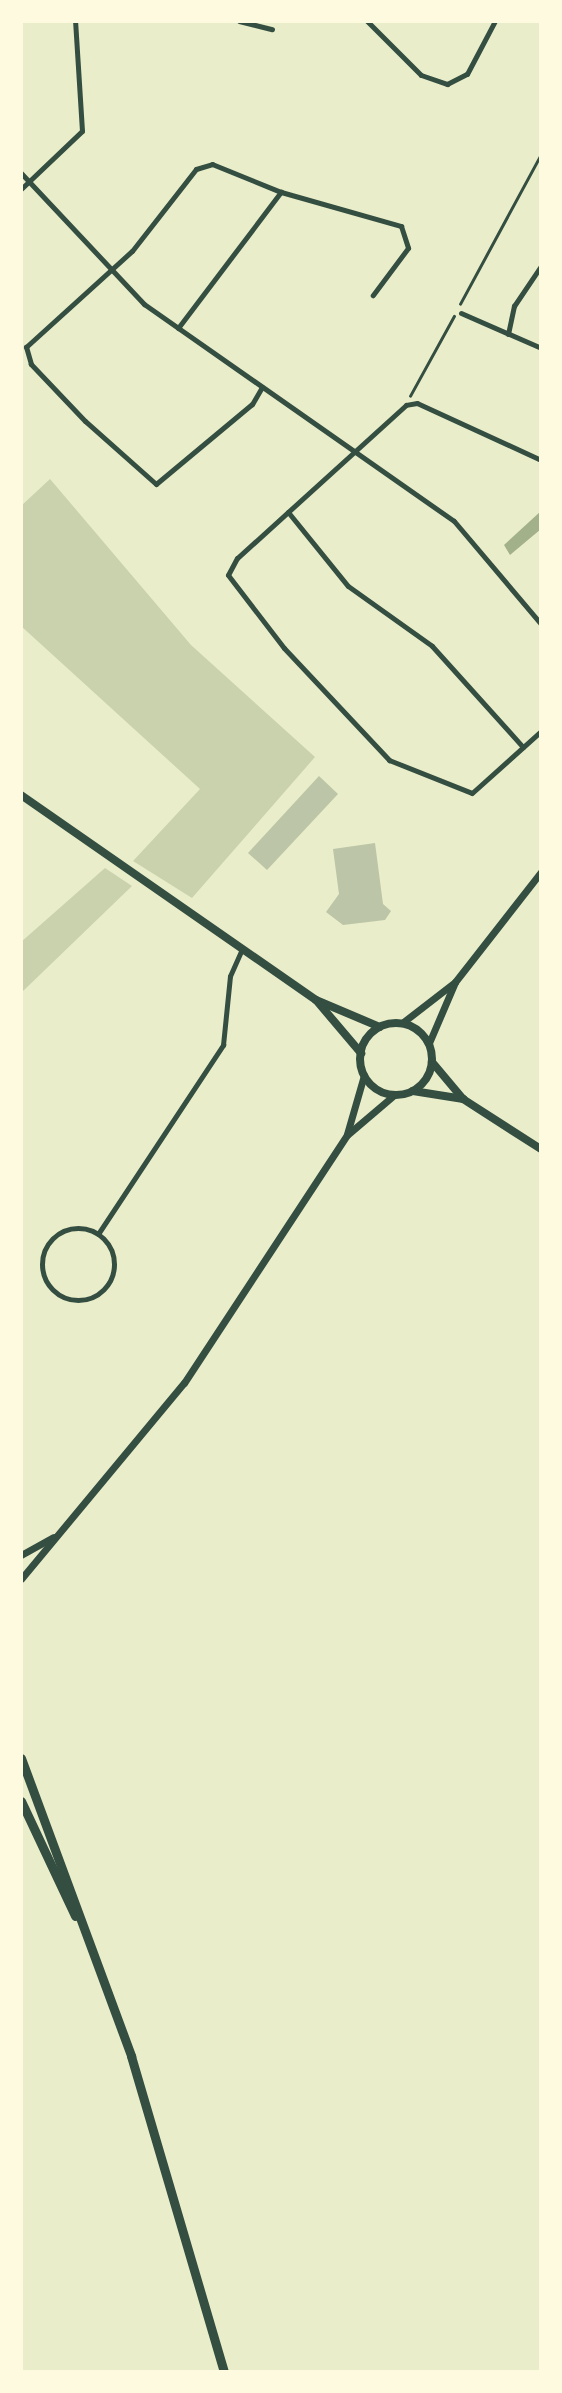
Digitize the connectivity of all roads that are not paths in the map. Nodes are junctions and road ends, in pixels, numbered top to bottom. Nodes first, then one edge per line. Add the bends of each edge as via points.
1 (75, 21) edge
2 (239, 21) edge
3 (366, 21) edge
4 (495, 21) edge
5 (272, 29) dead end
6 (21, 173) edge
7 (29, 182) junction
8 (21, 189) edge
9 (281, 192) junction
10 (541, 266) edge
11 (107, 270) junction
12 (373, 295) dead end
13 (461, 313) dead end
14 (178, 328) junction
15 (508, 334) junction
16 (541, 348) edge
17 (262, 387) junction
18 (354, 450) junction
19 (541, 460) edge
20 (288, 512) junction
21 (541, 624) edge
22 (541, 731) edge
23 (523, 747) junction
24 (21, 795) edge
25 (541, 872) edge
26 (242, 949) junction
27 (456, 982) junction
28 (316, 1000) junction
29 (401, 1023) junction
30 (380, 1027) junction
31 (429, 1043) junction
32 (361, 1053) junction
33 (432, 1062) junction
34 (363, 1074) junction
35 (413, 1091) junction
36 (394, 1095) junction
37 (463, 1100) junction
38 (347, 1135) junction
39 (541, 1149) edge
40 (98, 1234) junction
41 (56, 1535) junction
42 (21, 1555) edge
43 (21, 1579) edge
44 (21, 1758) edge
45 (21, 1801) edge
46 (85, 1937) junction
47 (224, 2372) edge

1 - 7 street via 82,131
2 - 5 street
3 - 4 street via 421,75 447,85 467,74
6 - 7 street
7 - 8 street
7 - 11 street
9 - 11 street via 204,165 132,251
9 - 12 street via 401,226 408,248
9 - 14 street
10 - 15 street via 514,306
11 - 14 street
11 - 17 street via 35,332 26,355 143,477 156,484 169,478
13 - 15 street
14 - 17 street
15 - 16 street
17 - 18 street
18 - 19 street via 406,405 417,403
18 - 20 street
18 - 21 street via 454,521
20 - 23 street via 348,586 432,646
20 - 23 street via 229,567 229,581 378,751 472,793
22 - 23 street
24 - 26 main road
25 - 27 street
26 - 28 main road
26 - 40 street via 230,976 223,1045
27 - 29 street
27 - 31 street
28 - 30 main road
28 - 32 main road
29 - 30 main road
29 - 31 main road
30 - 32 main road
31 - 33 main road
32 - 34 main road
33 - 35 main road
33 - 37 main road
34 - 36 main road
34 - 38 street
35 - 36 main road
35 - 37 main road
36 - 38 street
37 - 39 main road
38 - 41 street via 184,1383
40 - 40 street via 113,1258 106,1286 81,1300 54,1291 41,1265 52,1238 69,1228
41 - 42 street
41 - 43 street
44 - 46 main road
45 - 46 main road
46 - 47 main road via 156,2134

